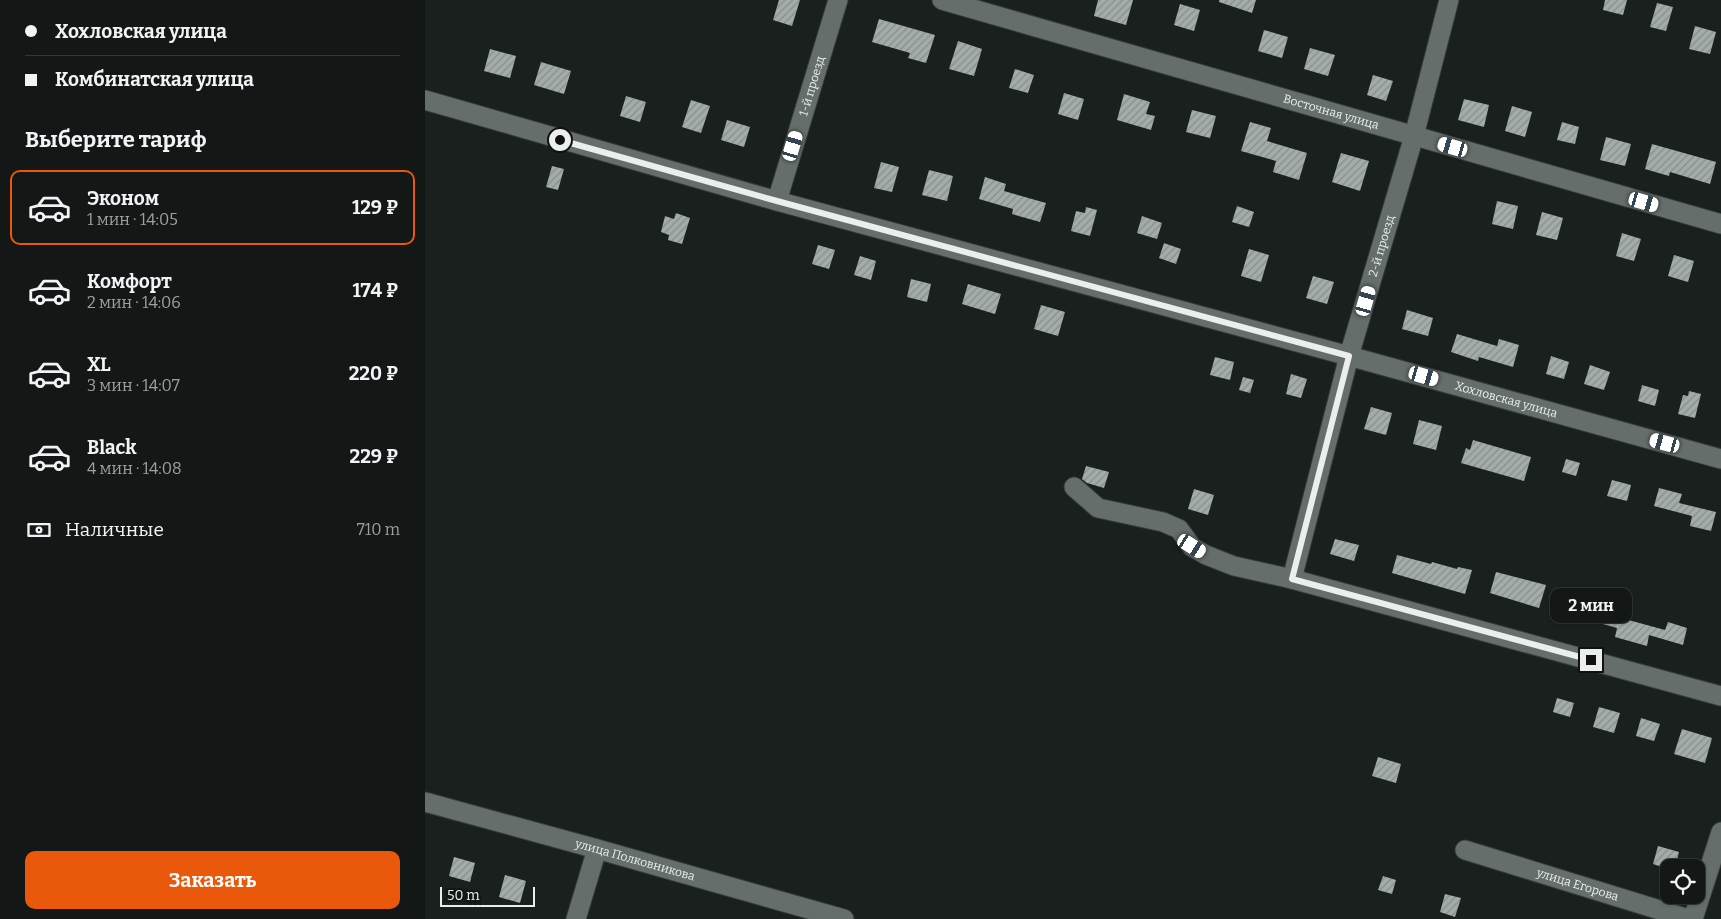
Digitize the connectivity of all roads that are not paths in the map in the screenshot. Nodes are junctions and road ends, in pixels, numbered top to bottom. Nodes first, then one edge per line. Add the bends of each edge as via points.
1 (837, 0) edge
2 (942, 0) edge
3 (1449, 0) edge
4 (425, 100) edge
5 (1414, 136) junction
6 (777, 201) junction
7 (1721, 224) edge
8 (1349, 356) junction
9 (1721, 459) edge
10 (1074, 487) dead end
11 (1292, 579) junction
12 (1721, 696) edge
13 (425, 802) edge
14 (1721, 832) edge
15 (597, 849) junction
16 (1465, 850) dead end
17 (576, 919) edge
18 (844, 919) edge
19 (1689, 919) edge
20 (1693, 919) edge

1 - 6 street, 1-й проезд
2 - 5 street, Восточная улица
3 - 5 street, 2-й проезд
4 - 6 street, Хохловская улица
5 - 7 street, Восточная улица
5 - 8 street, 2-й проезд
6 - 8 street, Хохловская улица
8 - 9 street, Хохловская улица
8 - 11 street, 2-й проезд
10 - 11 street via 1098,508 1163,522 1179,529 1192,546 1206,555 1234,566
11 - 12 street
13 - 15 street, улица Полковникова
14 - 20 street
15 - 17 street
15 - 18 street, улица Полковникова
16 - 19 street, улица Егорова

